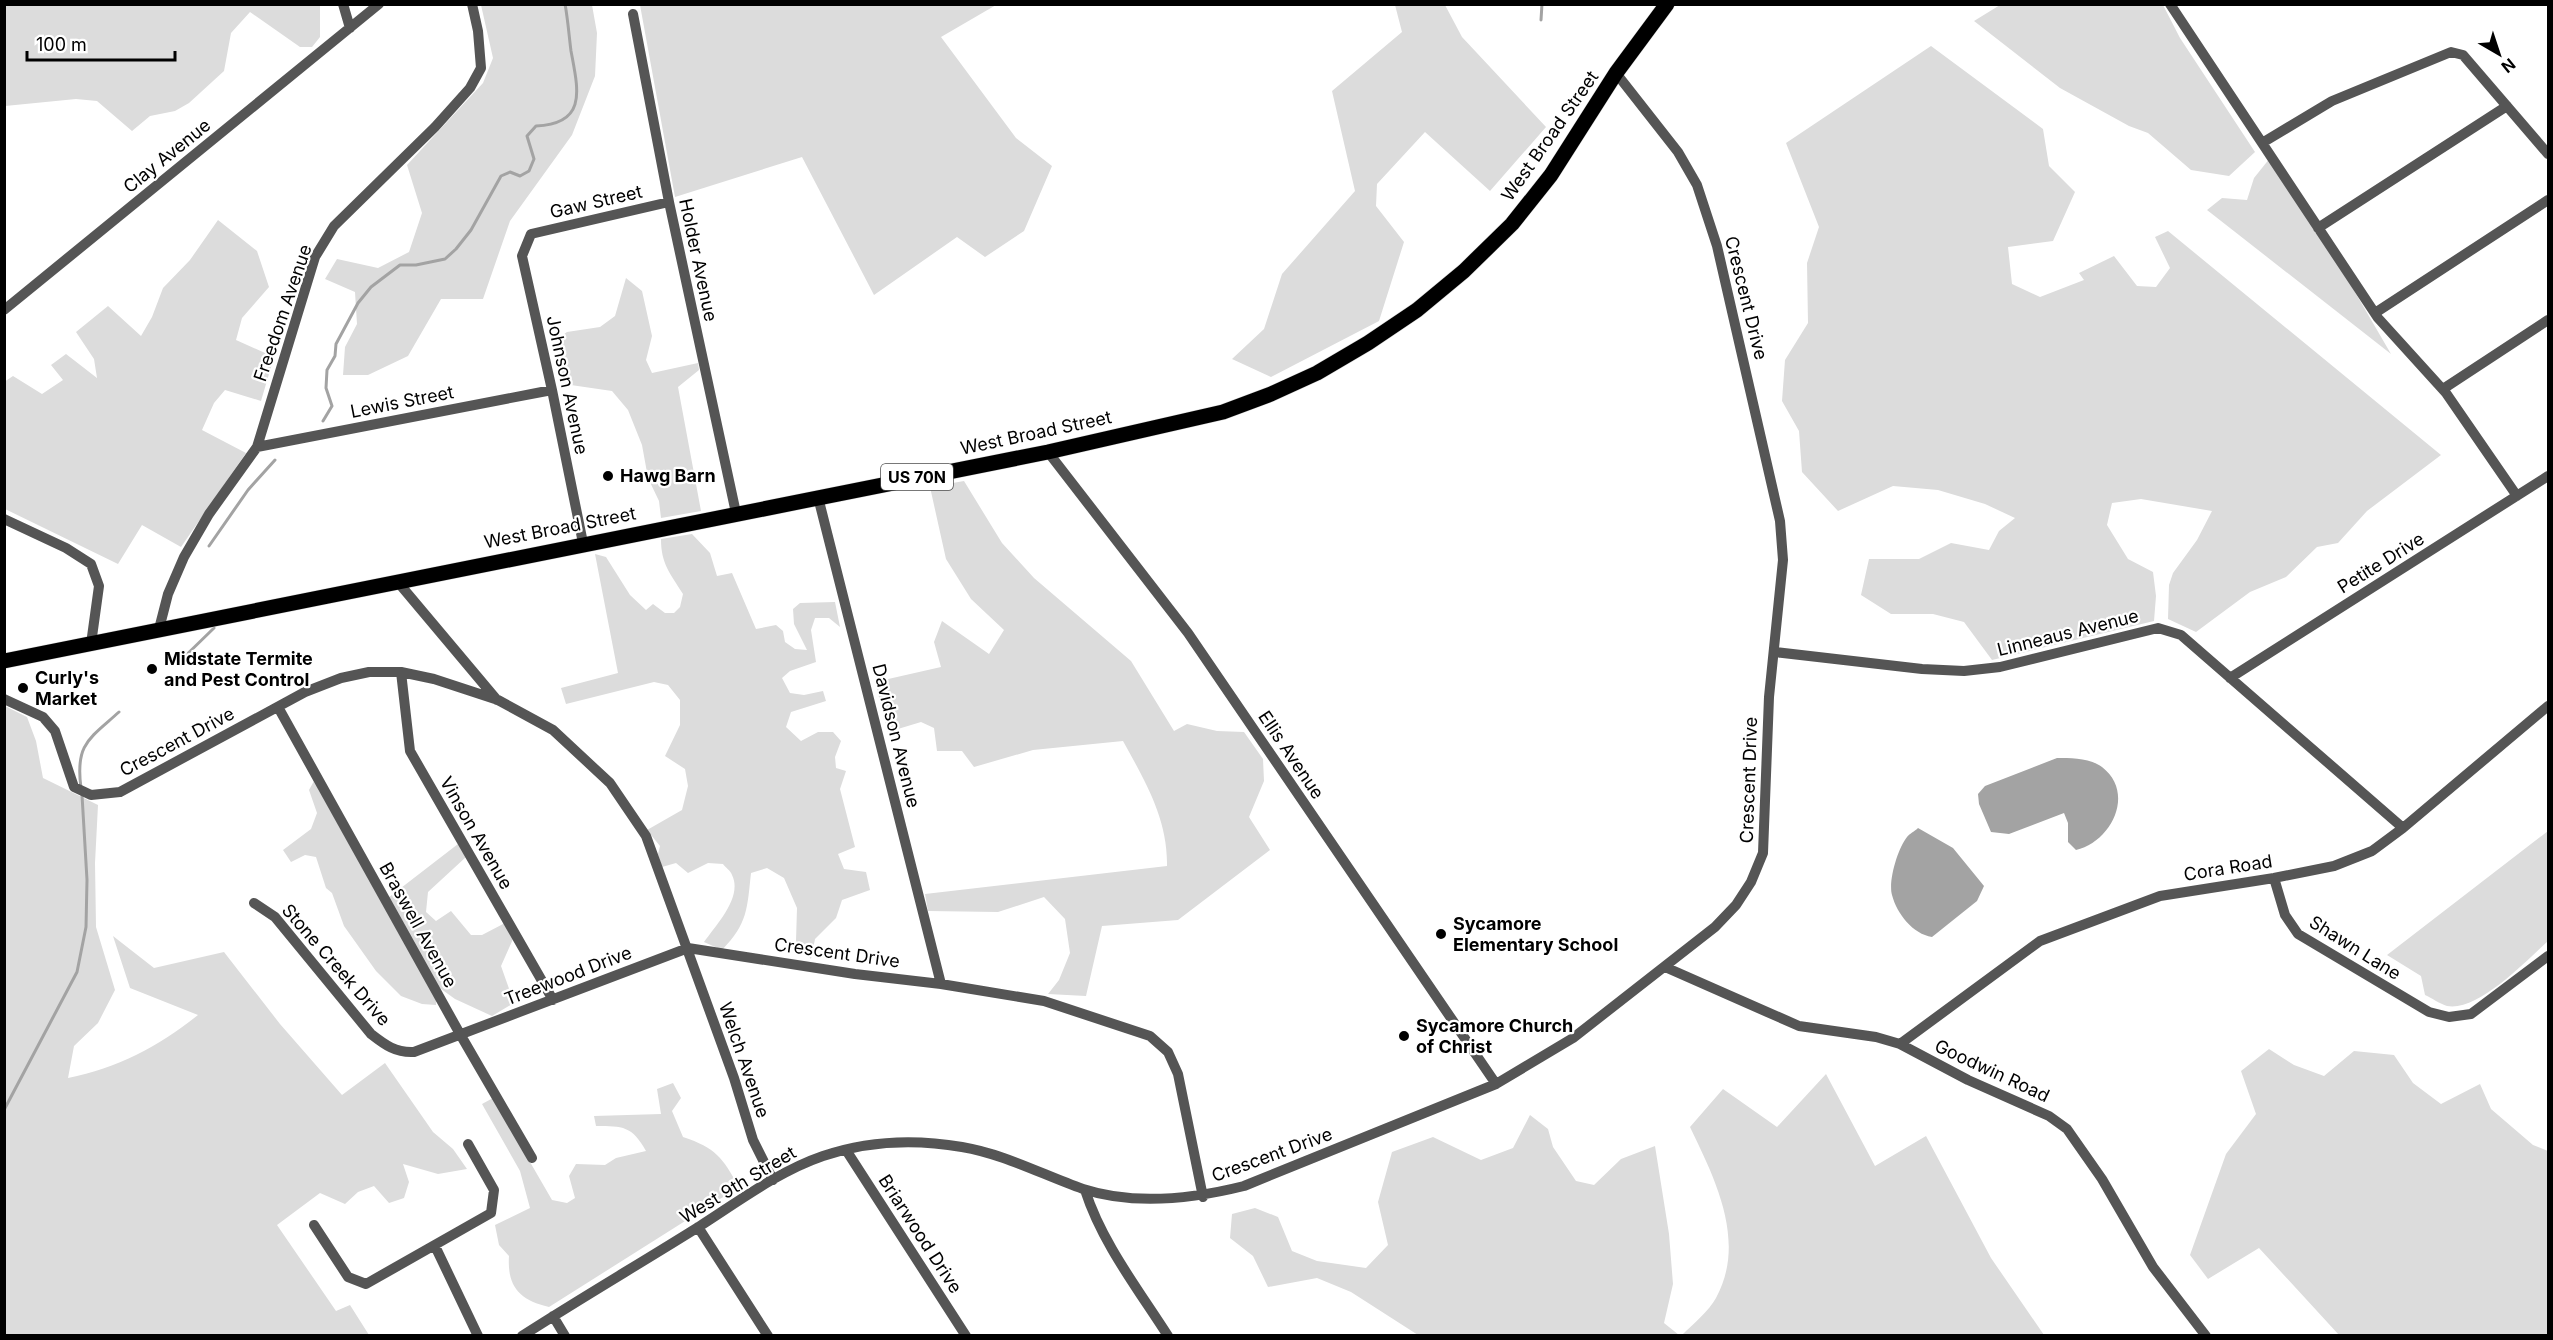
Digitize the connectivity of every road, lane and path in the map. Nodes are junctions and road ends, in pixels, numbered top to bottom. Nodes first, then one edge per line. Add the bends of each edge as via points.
1 (343, 4) edge
2 (379, 4) edge
3 (472, 4) edge
4 (1667, 4) edge
5 (2170, 4) edge
6 (633, 14) dead end
7 (350, 28) junction
8 (1616, 73) junction
9 (2507, 106) junction
10 (2262, 143) junction
11 (2548, 154) edge
12 (2548, 200) edge
13 (669, 202) junction
14 (2318, 228) junction
15 (531, 234) joint
16 (4, 310) edge
17 (2375, 313) junction
18 (2548, 320) edge
19 (2443, 389) junction
20 (552, 390) junction
21 (257, 447) junction
22 (1048, 452) junction
23 (2548, 476) edge
24 (2517, 496) junction
25 (818, 497) junction
26 (736, 513) junction
27 (4, 519) edge
28 (583, 543) junction
29 (397, 581) junction
30 (159, 629) junction
31 (91, 644) junction
32 (1775, 652) junction
33 (4, 661) edge
34 (401, 672) junction
35 (2230, 678) junction
36 (4, 699) edge
37 (498, 700) junction
38 (2548, 706) edge
39 (278, 707) junction
40 (2403, 828) junction
41 (2274, 878) junction
42 (254, 903) dead end
43 (688, 948) junction
44 (2548, 956) edge
45 (1665, 967) junction
46 (941, 984) junction
47 (553, 1000) junction
48 (460, 1034) junction
49 (1900, 1044) junction
50 (1496, 1084) junction
51 (468, 1144) dead end
52 (846, 1150) junction
53 (532, 1158) dead end
54 (773, 1180) junction
55 (1085, 1190) junction
56 (1203, 1197) junction
57 (314, 1225) dead end
58 (698, 1227) junction
59 (435, 1246) junction
60 (553, 1316) junction
61 (478, 1335) edge
62 (522, 1335) edge
63 (565, 1335) edge
64 (768, 1335) edge
65 (966, 1335) edge
66 (1168, 1335) edge
67 (2206, 1335) edge

1 - 7 street
2 - 7 street, Clay Avenue
3 - 21 street, Freedom Avenue via 481,68 470,88 435,127 334,226 315,258
4 - 8 main road, West Broad Street / US 70N
5 - 10 street
6 - 13 street, Holder Avenue
7 - 16 street, Clay Avenue
8 - 22 main road, West Broad Street / US 70N via 1551,175 1512,224 1464,272 1388,330 1317,373 1223,412
8 - 32 street, Crescent Drive via 1678,152 1697,185 1717,246 1780,521 1783,560
9 - 10 street via 2463,55 2451,52 2332,100
9 - 11 street
9 - 14 street
10 - 14 street
12 - 17 street
13 - 15 street, Gaw Street
13 - 26 street, Holder Avenue
14 - 17 street
15 - 20 street, Johnson Avenue via 522,256
17 - 19 street
18 - 19 street
19 - 24 street
20 - 21 street, Lewis Street
20 - 28 street, Johnson Avenue
21 - 30 street, Freedom Avenue via 184,557
22 - 25 main road, West Broad Street / US 70N
22 - 50 street, Ellis Avenue via 1188,633
23 - 24 street, Petite Drive
24 - 35 street, Petite Drive
25 - 26 main road, West Broad Street / US 70N
25 - 46 street, Davidson Avenue
26 - 28 main road, West Broad Street / US 70N
27 - 31 street via 92,564 99,586
28 - 29 main road, West Broad Street / US 70N
29 - 30 main road, West Broad Street / US 70N
29 - 37 street
30 - 31 main road, West Broad Street / US 70N
31 - 33 main road, West Broad Street / US 70N
32 - 35 street, Linneaus Avenue via 1964,671 2000,668 2158,628 2181,635
32 - 45 street, Crescent Drive via 1769,697 1763,853 1736,905
34 - 37 street, Crescent Drive
34 - 39 street, Crescent Drive via 369,672 341,678
34 - 47 street, Vinson Avenue via 410,751
35 - 40 street, Linneaus Avenue
36 - 39 street, Crescent Drive via 43,717 55,731 74,787 91,795 120,792
37 - 43 street, Crescent Drive via 553,730 610,783 646,836
38 - 40 street, Cora Road
39 - 48 street, Braswell Avenue
40 - 41 street, Cora Road via 2372,851 2334,866
41 - 44 street, Shawn Lane via 2285,915 2298,934 2429,1012 2449,1017 2471,1014
41 - 49 street, Cora Road via 2160,896 2040,941
42 - 48 street, Stone Creek Drive via 275,917 371,1034 385,1045 402,1053 414,1052
43 - 46 street, Crescent Drive
43 - 47 street, Treewood Drive
43 - 54 street, Welch Avenue via 753,1140
45 - 49 street, Goodwin Road via 1799,1026
45 - 50 street, Crescent Drive via 1573,1038
46 - 56 street, Crescent Drive via 1044,1001 1150,1036 1168,1052 1178,1074
47 - 48 street, Treewood Drive
48 - 53 street, Braswell Avenue
49 - 67 street, Goodwin Road via 2049,1116 2067,1129 2102,1179 2153,1267
50 - 56 street, Crescent Drive via 1244,1186
51 - 59 street via 494,1190 491,1213
52 - 54 street, West 9th Street via 823,1156
52 - 55 street, West 9th Street via 887,1143 964,1147
52 - 65 street, Briarwood Drive
54 - 58 street, West 9th Street
55 - 56 street, West 9th Street via 1153,1199
55 - 66 street via 1107,1242
57 - 59 street via 348,1277 366,1284
58 - 60 street, West 9th Street
58 - 64 street
59 - 61 street
60 - 62 street, West 9th Street
60 - 63 street

